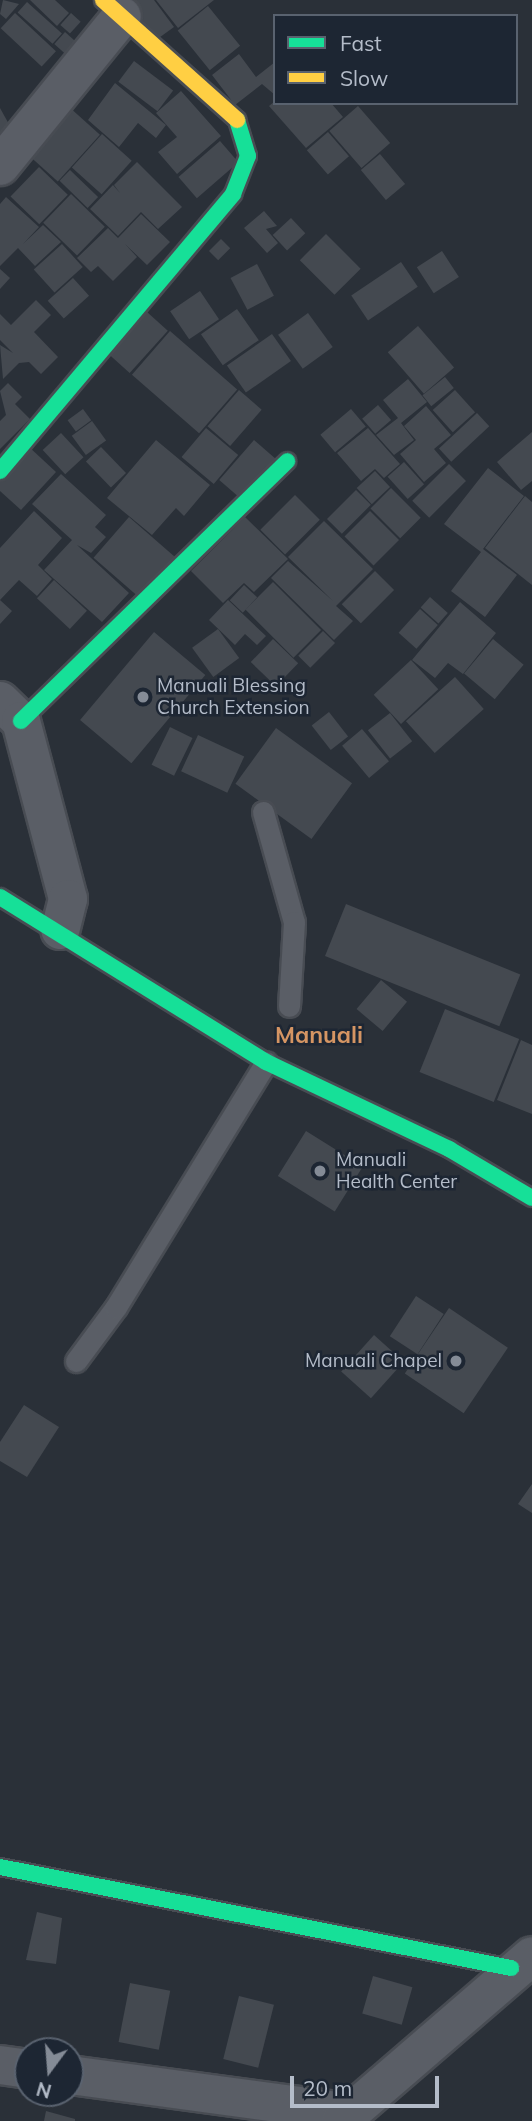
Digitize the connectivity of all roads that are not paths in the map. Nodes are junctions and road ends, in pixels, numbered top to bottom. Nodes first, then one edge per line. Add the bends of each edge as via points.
1 (112, 8) edge
2 (0, 166) edge
3 (286, 461) dead end
4 (0, 471) edge
5 (10, 711) edge
6 (263, 812) dead end
7 (0, 897) edge
8 (60, 930) junction
9 (289, 1006) dead end
10 (266, 1062) junction
11 (532, 1198) edge
12 (76, 1361) dead end
13 (0, 1867) edge
14 (521, 1962) edge
15 (84, 2077) edge
16 (346, 2117) edge

1 - 2 street
1 - 4 street via 237,120 248,156 233,194
3 - 5 street
5 - 8 street via 68,898
6 - 9 lane via 294,922
7 - 8 street
8 - 10 street
10 - 11 street via 449,1149
10 - 12 lane via 116,1307
13 - 14 street
14 - 16 street
15 - 16 street

